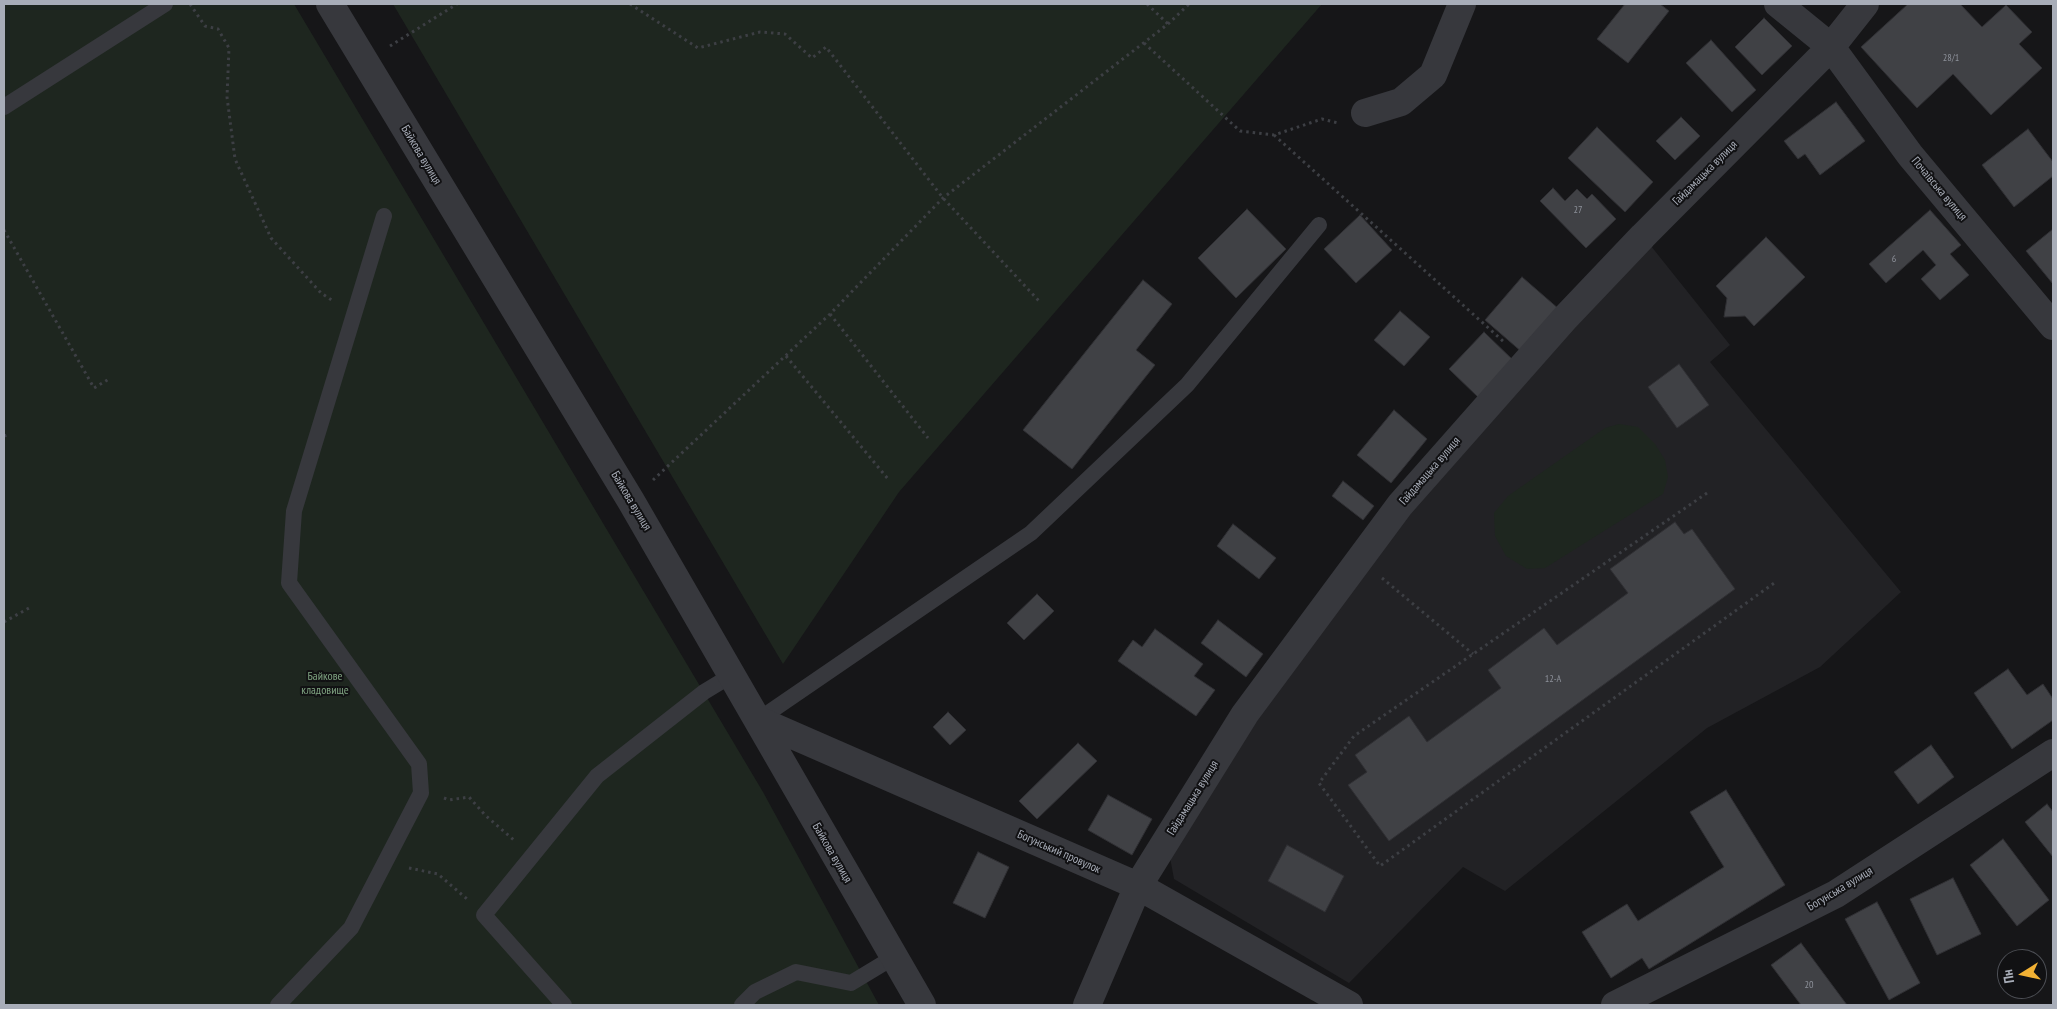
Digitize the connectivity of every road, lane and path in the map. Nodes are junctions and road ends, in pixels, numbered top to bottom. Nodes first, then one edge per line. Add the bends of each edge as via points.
1 (190, 4) edge
2 (330, 4) edge
3 (457, 4) edge
4 (630, 4) edge
5 (1147, 4) edge
6 (1189, 4) edge
7 (1462, 4) edge
8 (1778, 4) edge
9 (1865, 4) edge
10 (158, 5) edge
11 (1168, 24) junction
12 (1144, 43) junction
13 (1831, 48) junction
14 (365, 62) junction
15 (4, 107) edge
16 (1365, 113) joint
17 (1274, 135) junction
18 (943, 198) junction
19 (384, 216) dead end
20 (1319, 226) dead end
21 (4, 233) edge
22 (1039, 301) dead end
23 (830, 314) junction
24 (354, 316) junction
25 (2053, 326) edge
26 (786, 356) junction
27 (1526, 363) junction
28 (109, 379) dead end
29 (928, 438) dead end
30 (888, 479) dead end
31 (1708, 493) dead end
32 (631, 501) junction
33 (1380, 576) dead end
34 (1777, 581) dead end
35 (29, 608) dead end
36 (4, 622) edge
37 (1474, 654) junction
38 (732, 675) junction
39 (758, 720) junction
40 (2053, 754) edge
41 (421, 793) junction
42 (531, 857) junction
43 (385, 862) junction
44 (1138, 886) junction
45 (484, 915) junction
46 (894, 957) junction
47 (278, 1005) edge
48 (564, 1005) edge
49 (742, 1005) edge
50 (922, 1005) edge
51 (1087, 1005) edge
52 (1349, 1005) edge
53 (1615, 1005) edge

1 - 24 path via 205,26 218,29 229,48 227,98 235,159 271,238 321,293
2 - 14 street, Байкова вулиця
3 - 14 path
4 - 18 path via 698,48 760,32 784,34 812,58 826,46
5 - 11 path
6 - 11 path
7 - 16 street via 1433,75 1401,102
8 - 13 street, Почаївська вулиця
9 - 13 street, Гайдамацька вулиця
10 - 15 lane
11 - 12 path
12 - 17 path via 1240,131
12 - 18 path
13 - 25 street, Почаївська вулиця via 1910,155
13 - 27 street, Гайдамацька вулиця via 1643,236
14 - 32 street, Байкова вулиця
16 - 17 path via 1341,123 1322,119
17 - 27 path
18 - 22 path
18 - 23 path
19 - 24 lane
20 - 39 lane via 1187,385 1031,534
21 - 28 path via 94,388
23 - 26 path
23 - 29 path
24 - 41 lane via 294,510 289,582 418,764
26 - 30 path
26 - 32 path
27 - 44 street, Гайдамацька вулиця via 1400,505 1250,706
31 - 37 path
32 - 38 street, Байкова вулиця
33 - 37 path
34 - 37 path via 1380,866 1319,783 1354,736
35 - 36 path
38 - 39 street, Байкова вулиця
38 - 42 lane via 704,692 597,776
39 - 44 street, Богунський провулок
39 - 46 street, Байкова вулиця
40 - 53 street, Богунська вулиця via 1836,894
41 - 42 path via 449,800 469,797
41 - 43 lane
42 - 45 lane
43 - 45 path via 438,874
43 - 47 lane via 350,928
44 - 51 street, Гайдамацька вулиця
44 - 52 street, Богунський провулок
45 - 48 lane
46 - 49 lane via 851,982 796,972 755,992
46 - 50 street, Байкова вулиця

